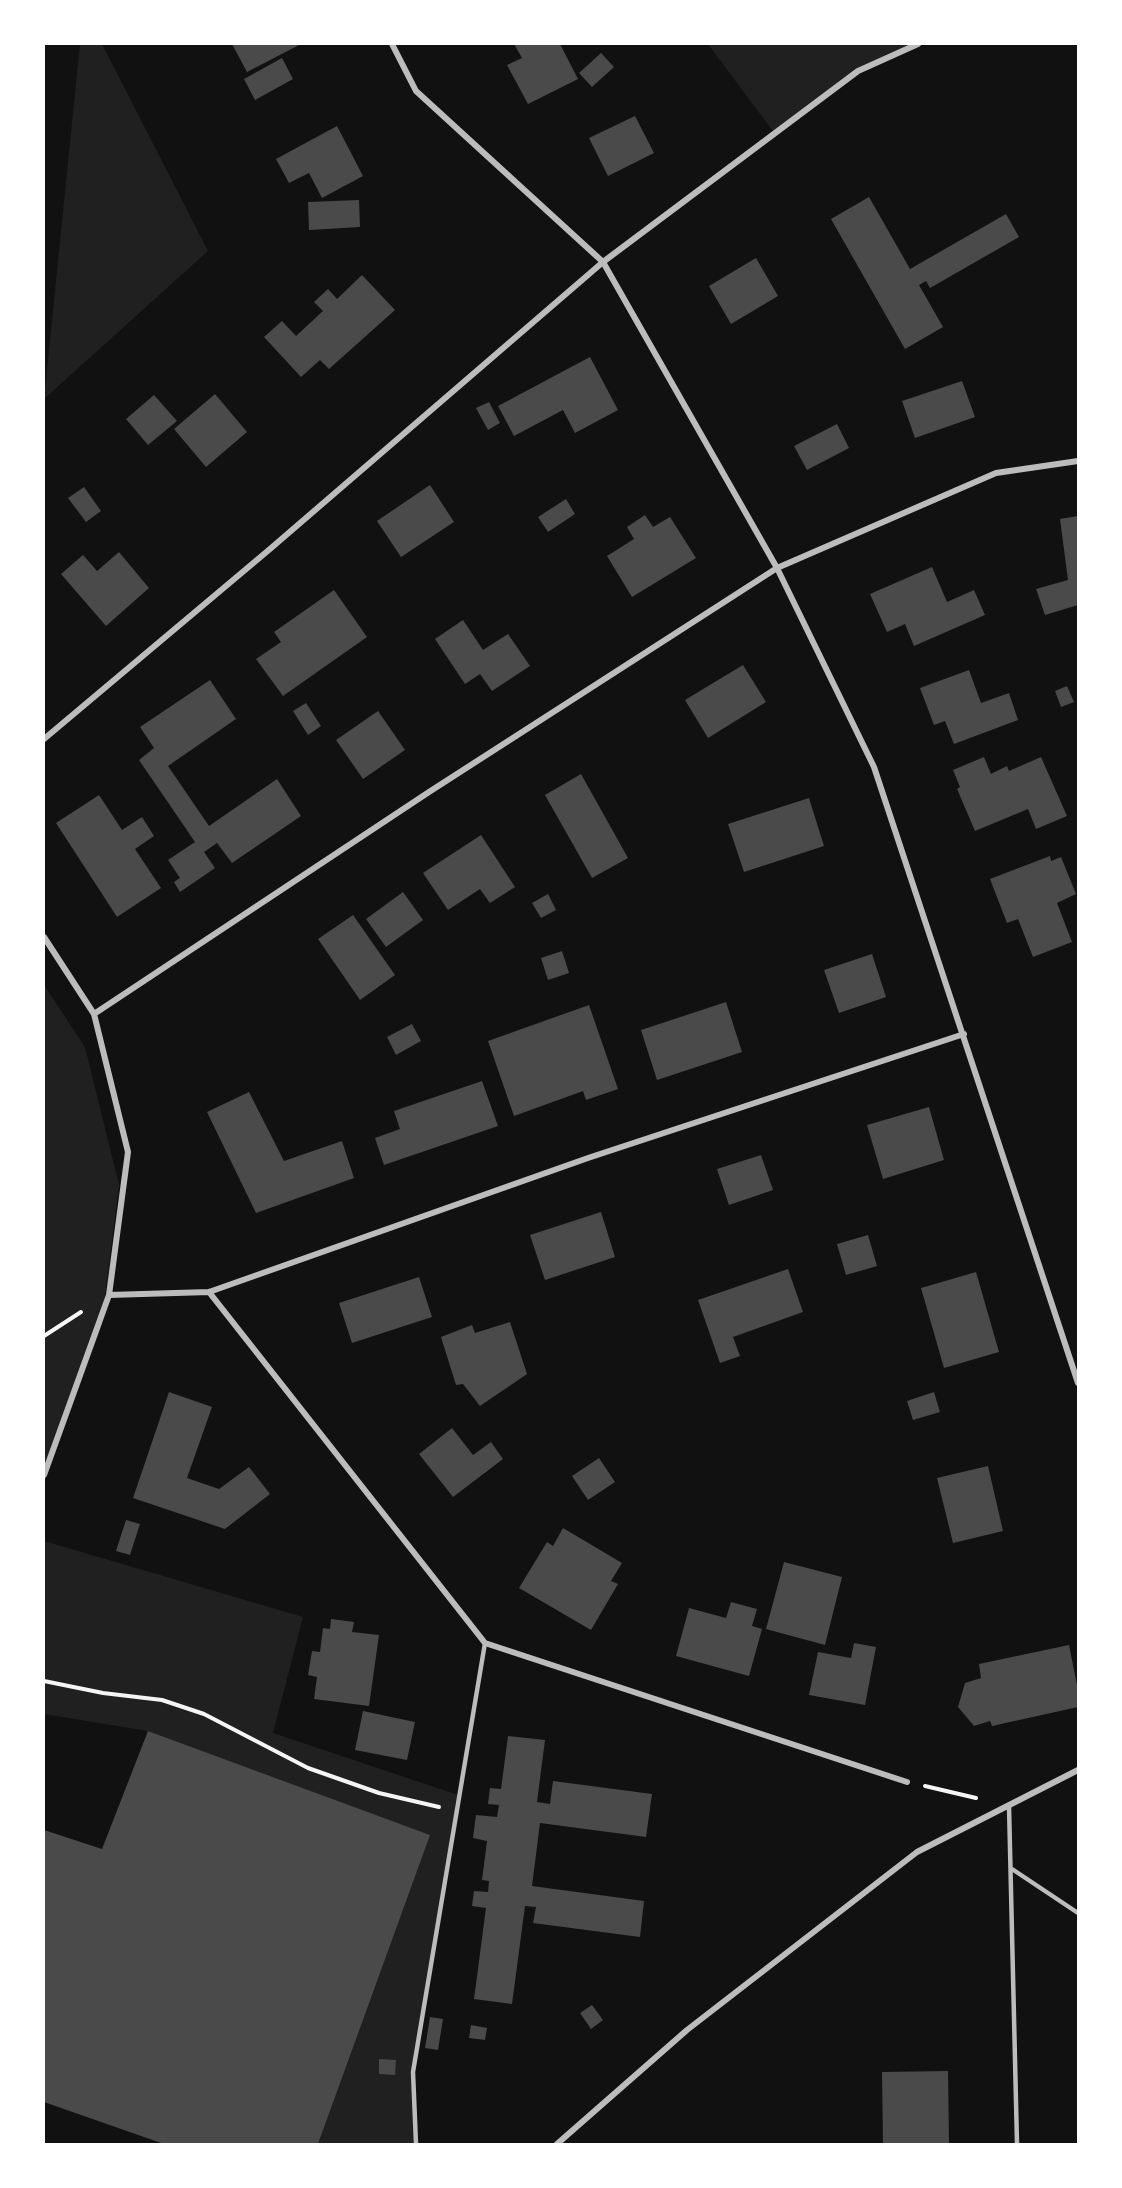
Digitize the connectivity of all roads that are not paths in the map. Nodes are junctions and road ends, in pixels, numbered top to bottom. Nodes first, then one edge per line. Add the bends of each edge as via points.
1 (392, 44) edge
2 (918, 44) edge
3 (603, 262) junction
4 (1078, 461) edge
5 (777, 568) junction
6 (44, 739) edge
7 (44, 937) edge
8 (94, 1014) junction
9 (964, 1034) junction
10 (209, 1292) junction
11 (109, 1295) junction
12 (1078, 1383) edge
13 (44, 1475) edge
14 (485, 1643) junction
15 (1078, 1770) edge
16 (907, 1782) road end
17 (1009, 1806) junction
18 (1012, 1869) junction
19 (1078, 1913) edge
20 (416, 2145) edge
21 (557, 2145) edge
22 (1017, 2145) edge

1 - 3 street via 416,91
2 - 3 street via 858,71
3 - 5 street
3 - 6 street
4 - 5 street via 996,473
5 - 8 street
5 - 9 street via 874,767
7 - 8 street
8 - 11 street via 128,1152
9 - 10 street via 588,1158
9 - 12 street
10 - 11 street
10 - 14 street
11 - 13 street
14 - 16 street
14 - 20 lane via 413,2072
15 - 17 street
17 - 18 lane
17 - 21 street via 917,1852 687,2031
18 - 19 lane
18 - 22 lane

